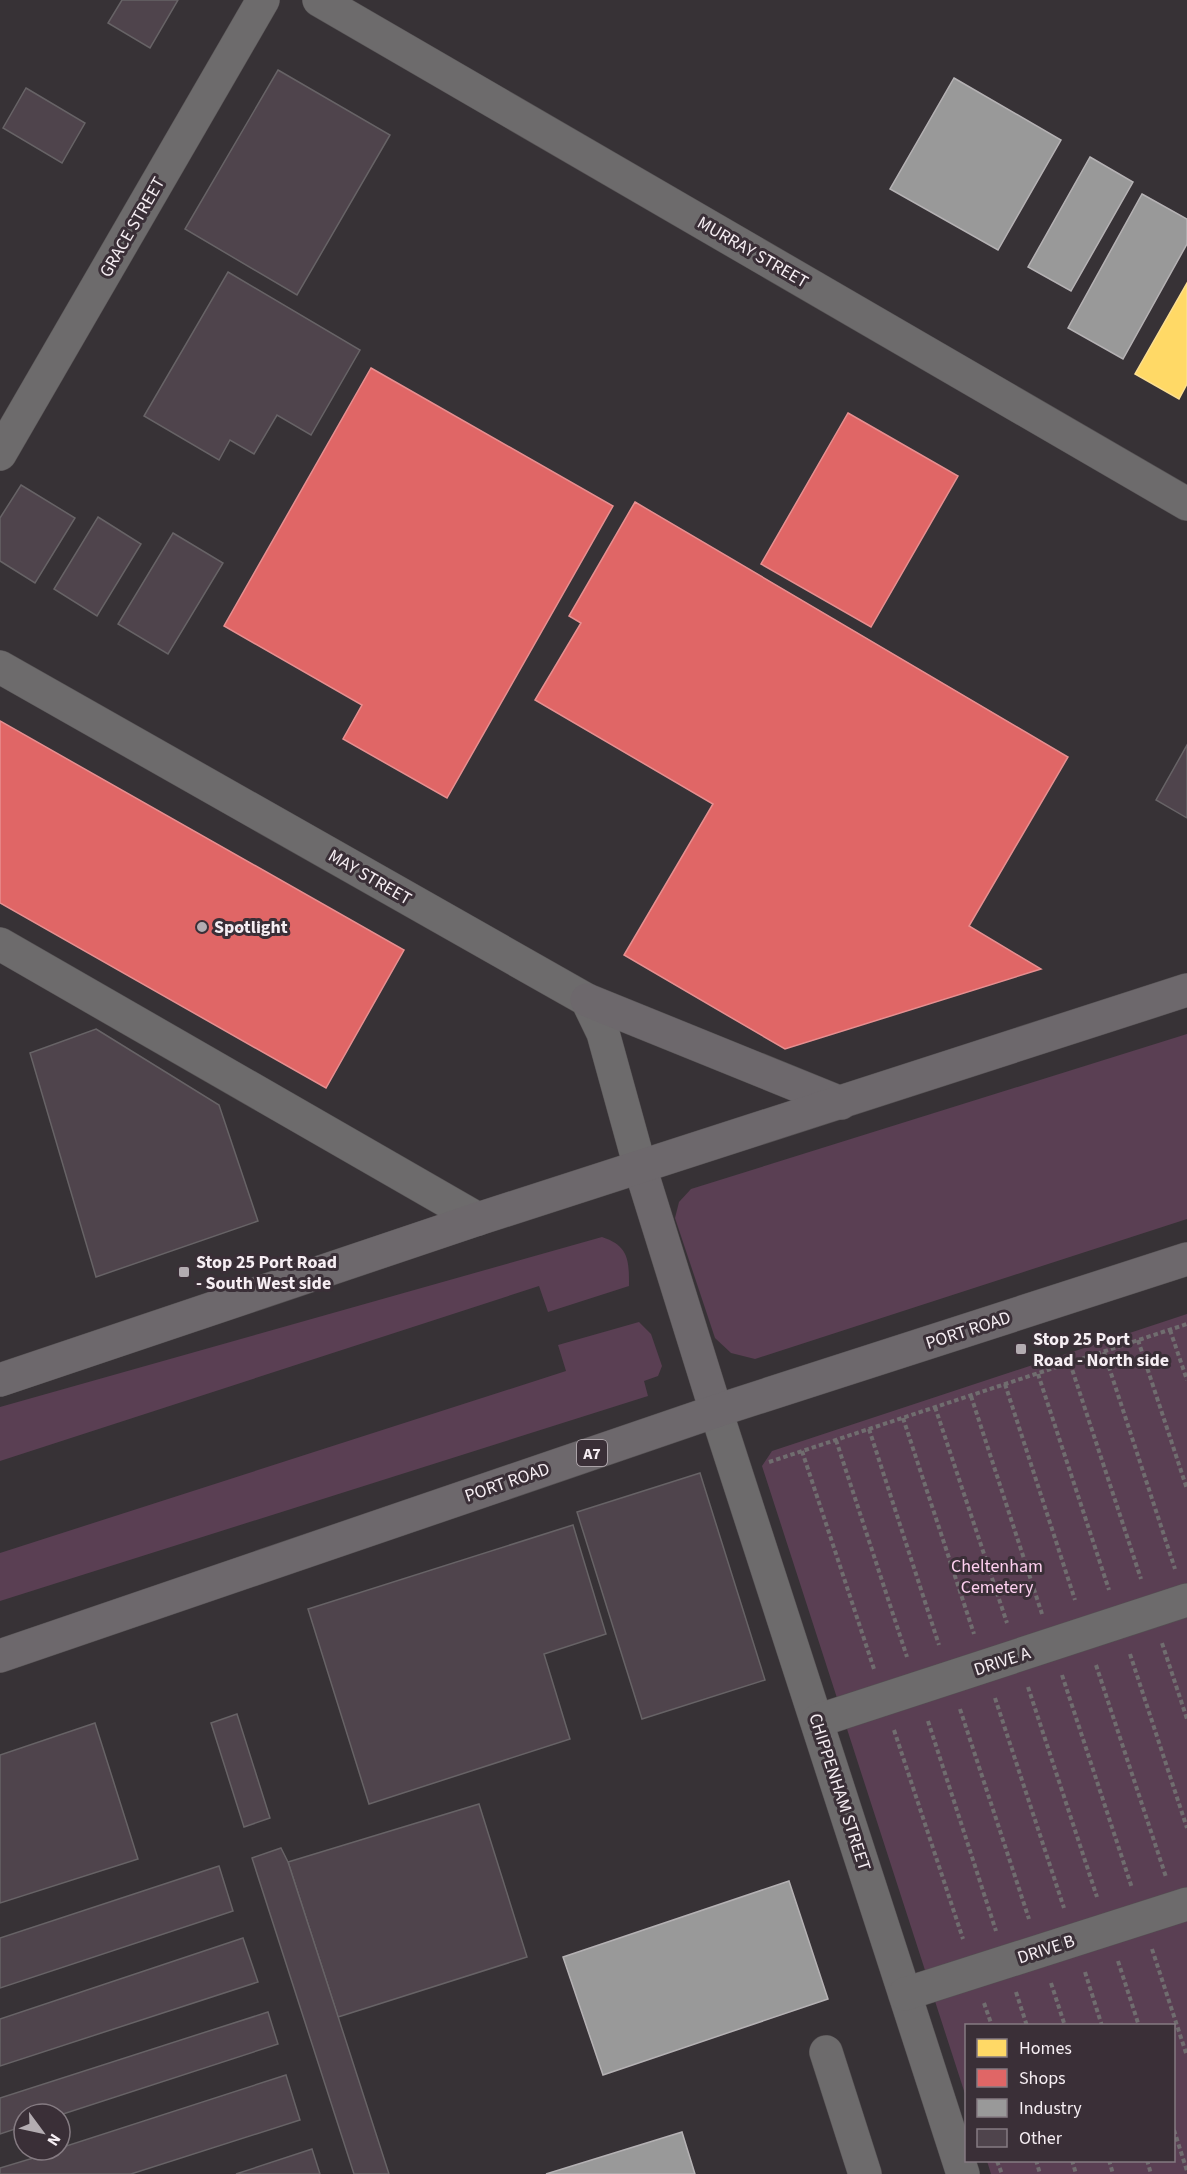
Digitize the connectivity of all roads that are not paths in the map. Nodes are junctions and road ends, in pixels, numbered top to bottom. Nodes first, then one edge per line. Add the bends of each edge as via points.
1 (263, 0) edge
2 (318, 0) edge
3 (0, 454) edge
4 (1187, 504) edge
5 (0, 668) edge
6 (0, 944) edge
7 (1187, 990) edge
8 (587, 1000) junction
9 (842, 1102) junction
10 (639, 1167) junction
11 (478, 1219) junction
12 (1187, 1259) edge
13 (0, 1380) edge
14 (716, 1411) junction
15 (1186, 1601) edge
16 (0, 1656) edge
17 (817, 1721) junction
18 (1187, 1904) edge
19 (905, 1994) junction
20 (826, 2052) dead end
21 (865, 2174) edge
22 (963, 2174) edge

1 - 3 street, GRACE STREET
2 - 4 street, MURRAY STREET
5 - 8 street, MAY STREET
6 - 11 street
7 - 9 highway
8 - 9 highway
8 - 10 street via 603,1033
9 - 10 highway
10 - 11 highway
10 - 14 highway
11 - 13 highway
12 - 14 highway, PORT ROAD / A7
14 - 16 highway, PORT ROAD / A7
14 - 17 street, CHIPPENHAM STREET
15 - 17 street, DRIVE A
17 - 19 street, CHIPPENHAM STREET
18 - 19 street, DRIVE B
19 - 22 street, CHIPPENHAM STREET
20 - 21 street

